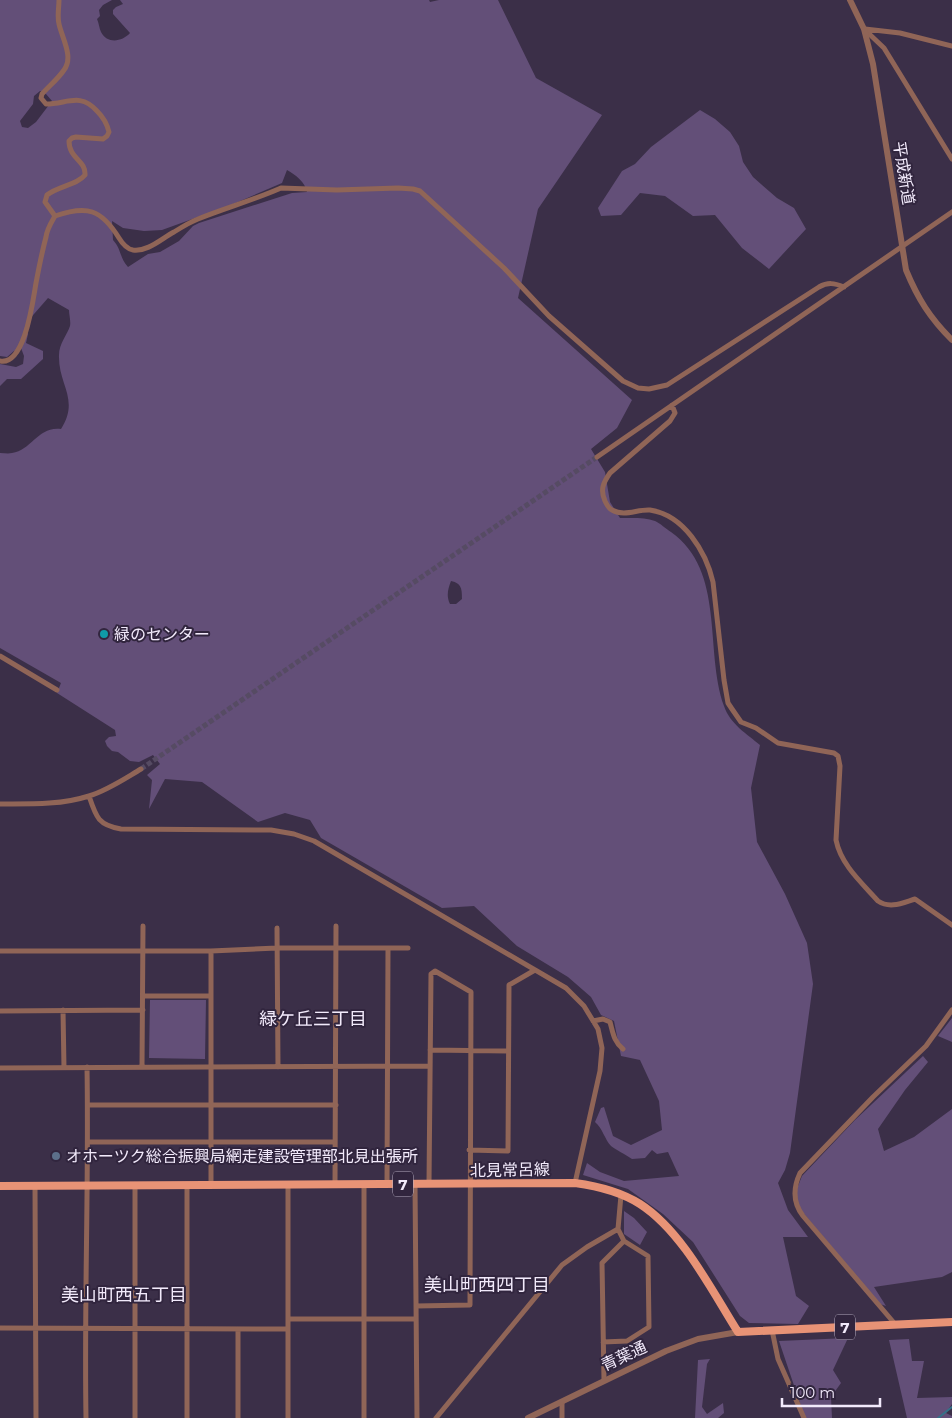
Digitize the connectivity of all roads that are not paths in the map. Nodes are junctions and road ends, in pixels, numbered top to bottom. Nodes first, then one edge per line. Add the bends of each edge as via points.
1 (59, 0) edge
2 (850, 0) edge
3 (864, 29) junction
4 (952, 46) edge
5 (952, 159) edge
6 (952, 212) edge
7 (55, 216) junction
8 (901, 246) junction
9 (844, 287) junction
10 (952, 340) edge
11 (0, 362) edge
12 (672, 405) junction
13 (597, 457) tunnel mouth
14 (0, 656) edge
15 (57, 690) dead end
16 (141, 769) tunnel mouth
17 (89, 796) junction
18 (0, 804) edge
19 (952, 925) edge
20 (143, 926) dead end
21 (336, 926) dead end
22 (277, 928) dead end
23 (277, 948) junction
24 (335, 948) junction
25 (388, 948) junction
26 (408, 948) dead end
27 (0, 951) edge
28 (143, 951) junction
29 (212, 951) junction
30 (535, 970) junction
31 (143, 996) junction
32 (211, 996) junction
33 (64, 1010) junction
34 (143, 1010) junction
35 (952, 1010) edge
36 (0, 1011) edge
37 (594, 1021) junction
38 (624, 1049) dead end
39 (430, 1050) junction
40 (470, 1050) junction
41 (508, 1051) junction
42 (336, 1066) junction
43 (388, 1066) junction
44 (430, 1066) junction
45 (87, 1067) junction
46 (142, 1067) junction
47 (211, 1067) junction
48 (278, 1067) junction
49 (0, 1068) edge
50 (64, 1068) junction
51 (212, 1105) junction
52 (336, 1105) junction
53 (88, 1106) junction
54 (211, 1141) junction
55 (88, 1142) junction
56 (335, 1142) junction
57 (469, 1150) junction
58 (575, 1183) junction
59 (387, 1184) junction
60 (415, 1184) junction
61 (429, 1184) junction
62 (469, 1184) junction
63 (35, 1185) junction
64 (86, 1185) junction
65 (135, 1185) junction
66 (186, 1185) junction
67 (211, 1185) junction
68 (288, 1185) junction
69 (334, 1185) junction
70 (364, 1185) junction
71 (0, 1186) edge
72 (621, 1195) junction
73 (618, 1229) junction
74 (624, 1241) junction
75 (416, 1306) junction
76 (288, 1319) junction
77 (364, 1319) junction
78 (416, 1319) junction
79 (952, 1322) edge
80 (895, 1324) junction
81 (0, 1328) edge
82 (35, 1328) junction
83 (186, 1328) junction
84 (85, 1329) junction
85 (135, 1329) junction
86 (238, 1329) junction
87 (288, 1329) junction
88 (772, 1330) junction
89 (738, 1332) junction
90 (603, 1342) junction
91 (604, 1380) junction
92 (562, 1402) junction
93 (36, 1418) edge
94 (86, 1418) edge
95 (135, 1418) edge
96 (187, 1418) edge
97 (238, 1418) edge
98 (288, 1418) edge
99 (364, 1418) edge
100 (417, 1418) edge
101 (436, 1418) edge
102 (528, 1418) edge
103 (562, 1418) edge
104 (804, 1418) edge

1 - 7 street via 59,24 67,64 41,98 46,104 74,100 87,102 103,117 108,132 103,139 76,137 69,141 69,151 84,166 85,175 47,195 45,202
2 - 3 street, 平成新道
3 - 4 street via 900,33
3 - 5 street via 884,48
3 - 8 street, 平成新道 via 873,64
6 - 8 street
7 - 9 street via 84,209 95,212 132,250 157,243 197,219 281,188 413,189 425,195 464,230 549,316 623,381 649,390 666,385 818,287 827,283
7 - 11 street via 46,236 29,323 12,358
8 - 9 street
8 - 10 street, 平成新道 via 915,292 928,314
9 - 12 street
12 - 13 street
12 - 19 street via 675,413 670,421 610,473 602,484 606,505 614,511 649,510 663,514 686,530 707,561 712,575 724,680 732,709 741,722 778,743 838,756 836,840 846,865 884,905 915,898
14 - 15 street
16 - 17 street via 112,787
17 - 18 street via 68,802
17 - 30 street via 95,813 108,827 271,830 314,841
20 - 28 street
21 - 24 street
22 - 23 street
23 - 24 street
23 - 29 street
23 - 48 street
24 - 25 street
24 - 42 street
25 - 26 street
25 - 43 street
27 - 28 street
28 - 29 street
28 - 31 street
29 - 32 street
30 - 37 street via 566,988
30 - 41 street via 509,984
31 - 32 street
31 - 34 street
32 - 47 street
33 - 34 street
33 - 36 street
33 - 50 street
34 - 46 street
35 - 80 street via 926,1046 800,1173 794,1190 799,1211
37 - 38 street via 603,1019 610,1022 613,1037
37 - 58 street via 602,1048 600,1071
39 - 40 street
39 - 40 street via 431,974 435,971 471,992
39 - 44 street
40 - 41 street
40 - 57 street
41 - 57 street via 508,1150
42 - 43 street
42 - 48 street
42 - 52 street
43 - 44 street
43 - 59 street
44 - 61 street
45 - 46 street
45 - 50 street
45 - 53 street
46 - 47 street
47 - 48 street
47 - 51 street
49 - 50 street
51 - 52 street
51 - 53 street
51 - 54 street
52 - 56 street
53 - 55 street
54 - 55 street
54 - 56 street
54 - 67 street
55 - 64 street
56 - 69 street
57 - 62 street
58 - 62 main road, 北見常呂線 / 7
58 - 72 main road, 北見常呂線 / 7
59 - 60 main road, 北見常呂線 / 7
59 - 70 main road, 北見常呂線 / 7
60 - 61 main road, 北見常呂線 / 7
60 - 75 street
61 - 62 main road, 北見常呂線 / 7
62 - 75 street via 470,1305
63 - 64 main road, 北見常呂線 / 7
63 - 71 main road, 北見常呂線 / 7
63 - 82 street
64 - 65 main road, 北見常呂線 / 7
64 - 84 street
65 - 66 main road, 北見常呂線 / 7
65 - 85 street
66 - 67 main road, 北見常呂線 / 7
66 - 83 street
67 - 68 main road, 北見常呂線 / 7
68 - 69 main road, 北見常呂線 / 7
68 - 76 street
69 - 70 main road, 北見常呂線 / 7
70 - 77 street
72 - 73 street
72 - 89 main road, 北見常呂線 / 7 via 653,1214 674,1234
73 - 74 street
73 - 101 street via 562,1265
74 - 90 street via 602,1263
74 - 90 street via 648,1256 649,1327 627,1341
75 - 78 street
76 - 77 street
76 - 87 street
77 - 78 street
77 - 99 street
78 - 100 street
79 - 80 main road, 7
80 - 88 main road, 7
81 - 82 street
82 - 84 street
82 - 93 street
83 - 85 street
83 - 86 street
83 - 96 street
84 - 85 street
84 - 94 street
85 - 95 street
86 - 87 street
86 - 97 street
87 - 98 street
88 - 89 main road, 7
88 - 104 street via 778,1359
89 - 91 street, 青葉通 via 666,1351
90 - 91 street
91 - 92 street, 青葉通
92 - 102 street, 青葉通
92 - 103 street

